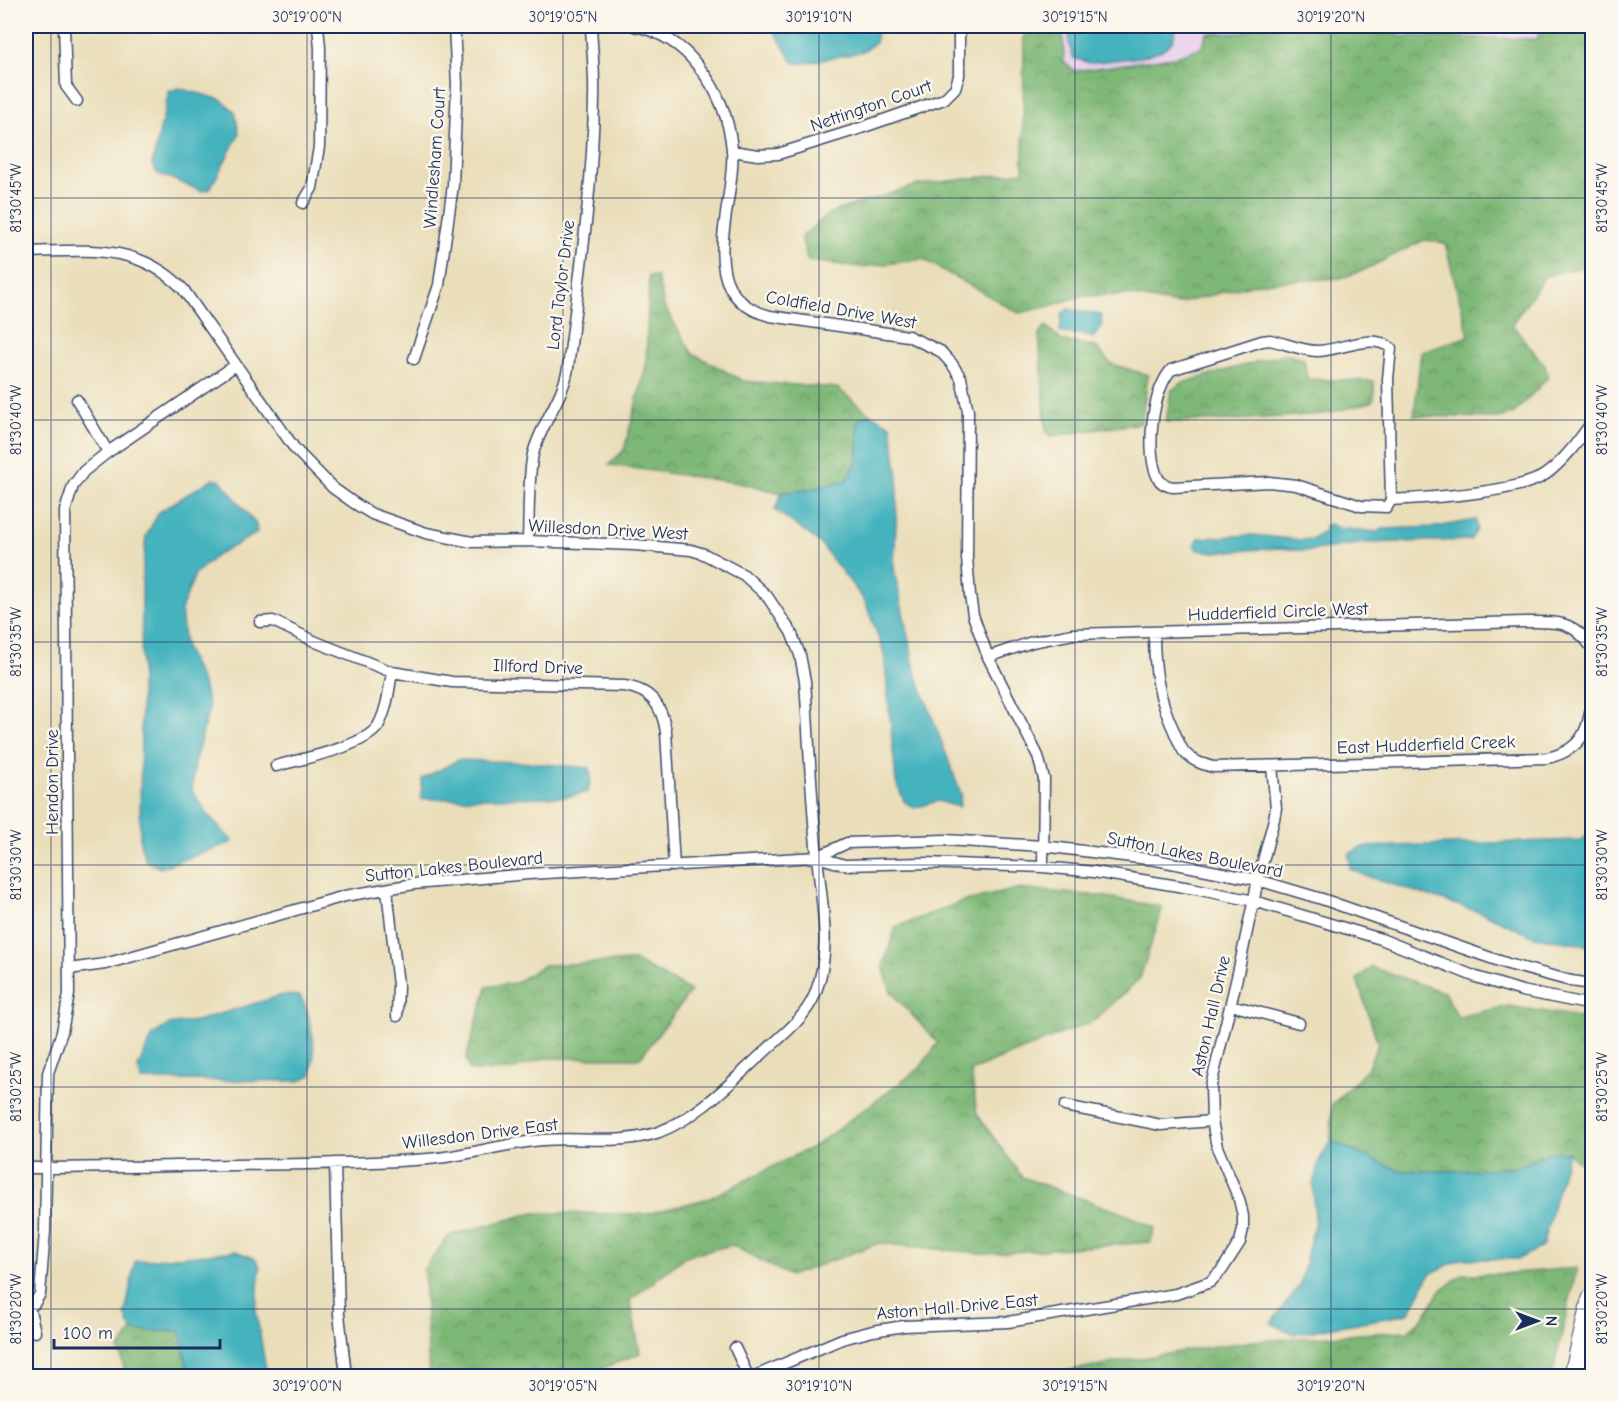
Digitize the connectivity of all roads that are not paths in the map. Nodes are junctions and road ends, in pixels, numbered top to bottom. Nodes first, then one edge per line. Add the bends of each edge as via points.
1 (64, 26) edge
2 (318, 26) edge
3 (454, 26) edge
4 (591, 26) edge
5 (634, 26) edge
6 (959, 26) edge
7 (77, 101) dead end
8 (732, 151) junction
9 (303, 203) dead end
10 (26, 252) edge
11 (414, 359) dead end
12 (236, 364) junction
13 (77, 400) dead end
14 (1593, 422) edge
15 (108, 452) junction
16 (1391, 500) junction
17 (528, 542) junction
18 (260, 622) dead end
19 (1154, 632) junction
20 (1593, 648) edge
21 (988, 657) junction
22 (392, 672) junction
23 (1593, 695) edge
24 (276, 766) dead end
25 (1272, 766) junction
26 (1042, 846) junction
27 (817, 856) junction
28 (674, 866) junction
29 (1043, 867) junction
30 (1258, 880) junction
31 (387, 890) junction
32 (1254, 902) junction
33 (1443, 941) junction
34 (1437, 962) junction
35 (69, 969) junction
36 (1593, 984) edge
37 (1230, 1005) junction
38 (1593, 1005) edge
39 (396, 1016) dead end
40 (1299, 1023) dead end
41 (1065, 1106) dead end
42 (1212, 1120) junction
43 (335, 1163) junction
44 (26, 1168) edge
45 (45, 1168) junction
46 (1229, 1261) joint
47 (1593, 1299) edge
48 (27, 1307) edge
49 (35, 1332) dead end
50 (735, 1348) dead end
51 (346, 1377) edge
52 (748, 1377) edge
53 (755, 1377) edge
54 (1574, 1377) edge

1 - 7 street via 66,86
2 - 9 street via 319,147 312,188
3 - 11 street, Windlesham Court via 457,84 453,185 439,285
4 - 17 street, Lord Taylor Drive via 592,144 571,345 566,382 533,455
5 - 8 street, Coldfield Drive West via 679,45 692,57 720,99
6 - 8 street, Nettington Court via 959,76 955,88 944,99 778,154
8 - 21 street, Coldfield Drive West via 722,268 732,292 742,303 756,313 770,316 908,336 940,351 962,378 969,411 968,574 974,615
10 - 12 street, Willesdon Drive West via 97,251 139,258 183,289
12 - 15 street, Hendon Drive
12 - 17 street, Willesdon Drive West via 314,471 372,514 426,533 472,542
13 - 15 street
14 - 16 street via 1561,461 1533,482 1473,493
15 - 35 street, Hendon Drive via 78,478 65,511
16 - 16 street via 1391,348 1386,343 1361,342 1314,351 1262,340 1171,370 1165,377 1152,420 1158,480 1165,486 1269,482 1296,485 1361,506 1387,507
17 - 27 street, Willesdon Drive West via 635,544 691,550 744,575 767,596 791,632 805,681
18 - 22 street, Illford Drive via 273,621
19 - 20 street, Hudderfield Circle West via 1558,623 1578,630
19 - 21 street, Hudderfield Circle West via 1053,637
19 - 25 street, East Hudderfield Creek via 1158,690 1184,751 1201,764
21 - 26 street, Coldfield Drive West via 1038,756 1044,787
22 - 24 street via 383,713 368,737
22 - 28 street, Illford Drive via 452,682 624,686 652,698 658,704 666,732
23 - 25 street, East Hudderfield Creek via 1589,724 1577,744 1547,758
25 - 30 street, Aston Hall Drive via 1276,808
26 - 27 street, Sutton Lakes Boulevard via 945,840 847,843
26 - 29 street, Coldfield Drive West
26 - 30 street, Sutton Lakes Boulevard via 1156,860
27 - 28 street, Sutton Lakes Boulevard
27 - 29 street, Sutton Lakes Boulevard via 845,865
27 - 43 street, Willesdon Drive East via 825,943 815,994 791,1027 708,1104 679,1123 643,1137 543,1140 447,1157
28 - 31 street, Sutton Lakes Boulevard via 529,873
29 - 32 street, Sutton Lakes Boulevard via 1142,879
30 - 32 street, Aston Hall Drive
30 - 33 street, Sutton Lakes Boulevard
31 - 35 street, Sutton Lakes Boulevard via 345,896 105,964
31 - 39 street via 398,985
32 - 34 street, Sutton Lakes Boulevard via 1381,939
32 - 37 street, Aston Hall Drive
33 - 34 street
33 - 36 street, Sutton Lakes Boulevard via 1542,974
34 - 38 street, Sutton Lakes Boulevard via 1522,991
35 - 45 street, Hendon Drive via 65,1019 48,1073
37 - 40 street
37 - 42 street, Aston Hall Drive via 1211,1086
41 - 42 street via 1161,1125
42 - 46 street, Aston Hall Drive via 1217,1147 1243,1216 1240,1242
43 - 45 street, Willesdon Drive East
43 - 51 street via 339,1314
44 - 45 street, Willesdon Drive East
45 - 48 street, Hendon Drive via 40,1294
46 - 53 street, Aston Hall Drive East via 1210,1282 1176,1294 1008,1322 873,1331 842,1339
47 - 54 highway
48 - 49 street
50 - 52 street

